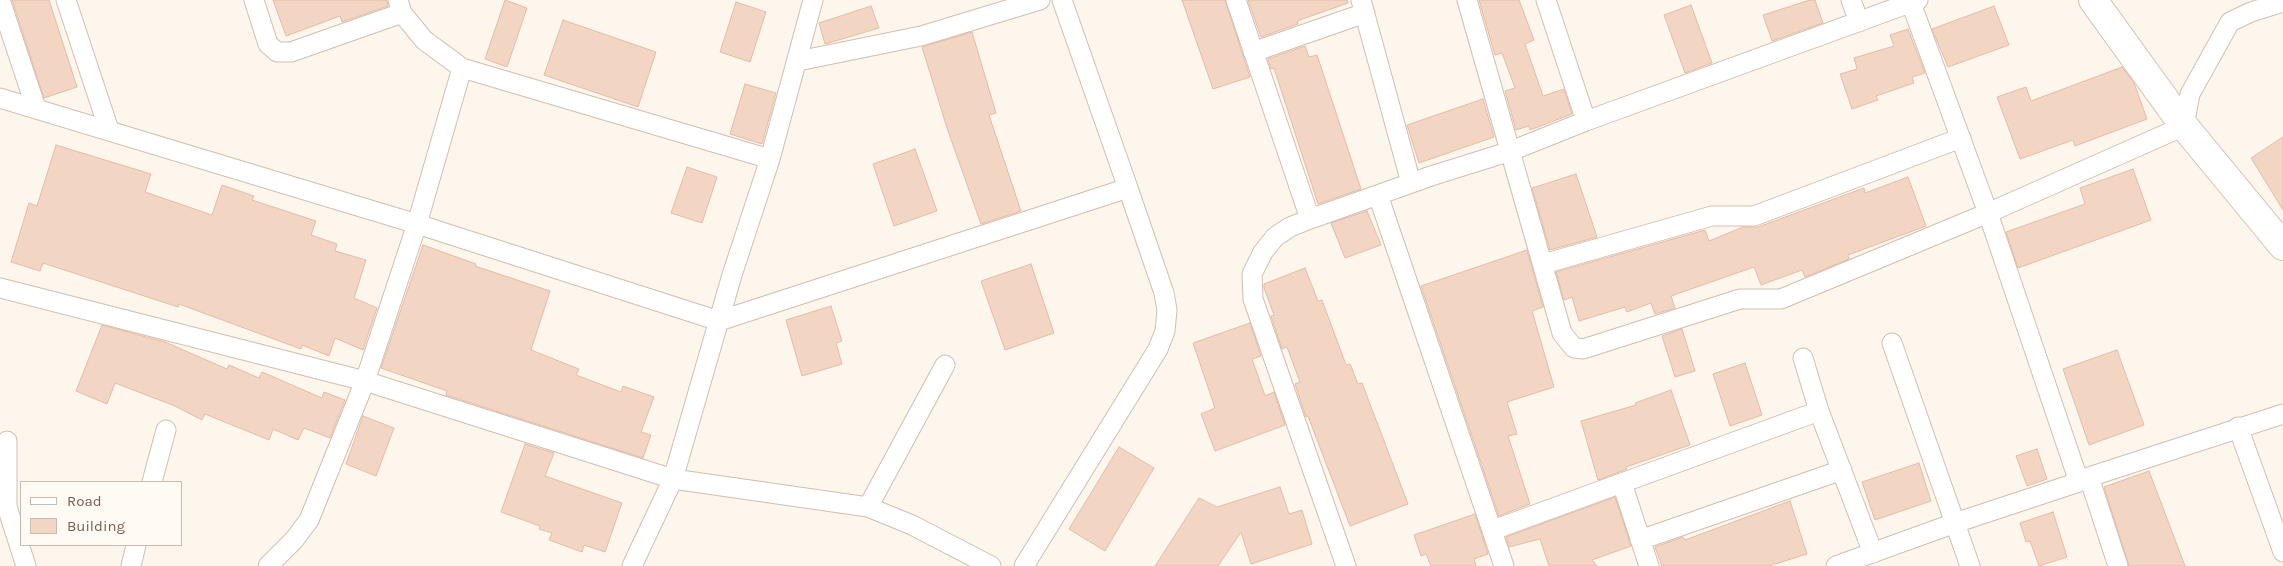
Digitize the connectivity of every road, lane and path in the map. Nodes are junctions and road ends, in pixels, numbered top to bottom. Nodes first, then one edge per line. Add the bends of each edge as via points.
1 (0, 0) edge
2 (66, 0) edge
3 (254, 0) edge
4 (814, 0) edge
5 (1040, 0) edge
6 (1062, 0) edge
7 (1236, 0) edge
8 (1466, 0) edge
9 (1546, 0) edge
10 (1851, 0) edge
11 (2093, 0) edge
12 (2247, 0) edge
13 (1915, 1) edge
14 (2283, 2) edge
15 (400, 7) edge
16 (1363, 7) edge
17 (1859, 22) junction
18 (2230, 22) junction
19 (1253, 52) junction
20 (798, 61) junction
21 (462, 68) junction
22 (0, 98) edge
23 (36, 108) junction
24 (1586, 120) junction
25 (2184, 126) junction
26 (109, 130) junction
27 (1960, 138) junction
28 (1511, 151) junction
29 (770, 159) junction
30 (1411, 184) junction
31 (1128, 188) junction
32 (1378, 195) junction
33 (1988, 213) junction
34 (1310, 219) junction
35 (417, 224) junction
36 (2281, 240) edge
37 (1543, 264) junction
38 (0, 288) edge
39 (719, 321) junction
40 (1892, 344) dead end
41 (1803, 358) dead end
42 (946, 365) dead end
43 (365, 381) junction
44 (1819, 411) junction
45 (2283, 414) edge
46 (2238, 427) junction
47 (166, 430) dead end
48 (7, 441) dead end
49 (1842, 470) junction
50 (673, 479) junction
51 (2084, 480) junction
52 (152, 481) edge
53 (1622, 483) junction
54 (868, 507) junction
55 (1955, 523) junction
56 (1492, 530) junction
57 (1640, 540) junction
58 (136, 546) edge
59 (2283, 552) edge
60 (1874, 554) junction
61 (26, 566) edge
62 (131, 566) edge
63 (268, 566) edge
64 (632, 566) edge
65 (991, 566) edge
66 (1024, 566) edge
67 (1346, 566) edge
68 (1504, 566) edge
69 (1649, 566) edge
70 (1836, 566) edge
71 (1970, 566) edge
72 (2118, 566) edge

1 - 23 street
2 - 26 street
3 - 15 street via 268,44 278,52 291,52
4 - 20 street
5 - 20 street via 921,36
6 - 31 street
7 - 19 street
8 - 28 street
9 - 24 street
10 - 17 street
11 - 25 street
12 - 18 street
13 - 17 street
13 - 27 street
14 - 18 street
15 - 21 street via 424,40
16 - 19 street
16 - 30 street
17 - 24 street
18 - 25 street via 2190,94
19 - 34 street
20 - 29 street
21 - 29 street
21 - 35 street
22 - 23 street
23 - 26 street
24 - 28 street
25 - 33 street
25 - 36 street
26 - 35 street
27 - 33 street
27 - 37 street via 1754,216 1712,216
28 - 30 street
28 - 37 street
29 - 39 street
30 - 32 street
31 - 39 street
31 - 66 street via 1164,293 1167,310 1165,331 1158,349
32 - 34 street
32 - 56 street
33 - 37 street via 1781,299 1740,299 1583,349 1574,348 1562,333
33 - 51 street
34 - 67 street via 1275,237 1263,252 1252,274 1253,299
35 - 39 street
35 - 43 street
38 - 43 street
39 - 50 street
40 - 55 street
41 - 44 street
42 - 54 street
43 - 50 street
43 - 63 street via 309,520
44 - 49 street
44 - 53 street
45 - 46 street
46 - 51 street
46 - 59 street
47 - 52 street
48 - 61 street via 7,507
49 - 57 street
49 - 60 street
50 - 54 street
50 - 64 street
51 - 55 street
51 - 72 street
53 - 56 street
53 - 57 street
54 - 65 street via 912,525
55 - 60 street
55 - 71 street
56 - 68 street
57 - 69 street
58 - 62 street
60 - 70 street

